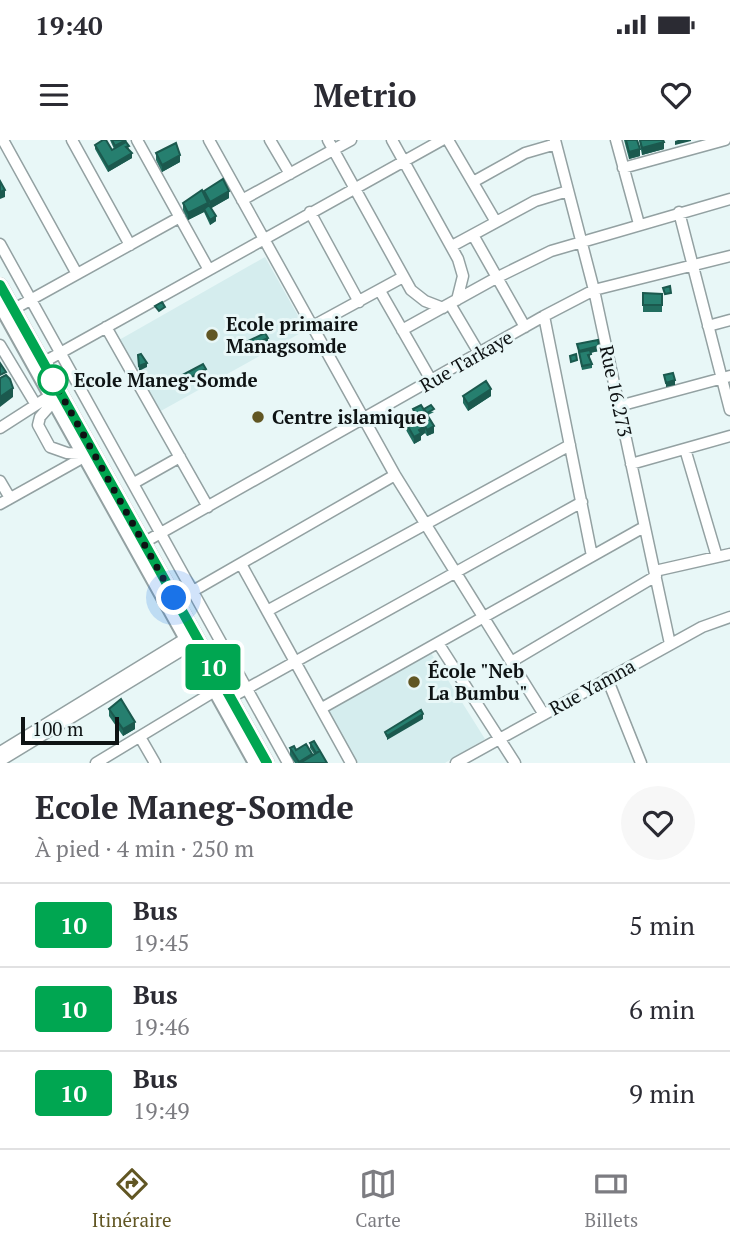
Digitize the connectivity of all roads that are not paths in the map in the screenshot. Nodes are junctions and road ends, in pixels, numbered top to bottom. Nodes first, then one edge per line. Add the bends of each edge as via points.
1 (3, 140) edge
2 (72, 140) edge
3 (137, 140) edge
4 (209, 140) edge
5 (270, 140) edge
6 (351, 140) edge
7 (392, 140) edge
8 (442, 140) edge
9 (448, 140) edge
10 (616, 140) edge
11 (725, 140) edge
12 (555, 142) edge
13 (330, 145) edge
14 (403, 161) junction
15 (623, 168) junction
16 (290, 174) junction
17 (472, 182) junction
18 (355, 187) junction
19 (568, 191) junction
20 (730, 199) edge
21 (242, 200) junction
22 (310, 212) junction
23 (679, 212) junction
24 (180, 217) junction
25 (496, 222) junction
26 (639, 224) junction
27 (473, 235) junction
28 (263, 239) junction
29 (581, 241) junction
30 (0, 244) edge
31 (130, 245) junction
32 (452, 246) junction
33 (730, 256) edge
34 (692, 265) junction
35 (209, 270) junction
36 (77, 274) junction
37 (403, 277) junction
38 (496, 278) junction
39 (0, 285) edge
40 (594, 290) junction
41 (380, 291) junction
42 (30, 300) junction
43 (359, 302) junction
44 (450, 304) junction
45 (0, 305) edge
46 (14, 310) junction
47 (544, 316) junction
48 (730, 320) edge
49 (313, 326) junction
50 (708, 326) junction
51 (106, 327) junction
52 (525, 327) junction
53 (402, 330) junction
54 (0, 345) edge
55 (60, 353) junction
56 (478, 353) junction
57 (44, 362) junction
58 (726, 377) edge
59 (431, 380) junction
60 (54, 396) junction
61 (36, 405) junction
62 (619, 406) junction
63 (730, 410) edge
64 (363, 420) junction
65 (0, 428) edge
66 (730, 436) edge
67 (570, 445) junction
68 (685, 449) junction
69 (83, 456) junction
70 (180, 457) junction
71 (631, 464) junction
72 (395, 475) junction
73 (0, 481) edge
74 (134, 483) junction
75 (10, 498) junction
76 (582, 502) junction
77 (0, 504) edge
78 (208, 507) junction
79 (426, 524) junction
80 (644, 527) junction
81 (161, 533) junction
82 (143, 543) junction
83 (730, 554) edge
84 (592, 556) junction
85 (717, 557) junction
86 (242, 564) junction
87 (456, 572) junction
88 (655, 574) junction
89 (193, 591) junction
90 (268, 611) junction
91 (484, 617) junction
92 (730, 617) edge
93 (191, 639) junction
94 (438, 643) junction
95 (670, 644) junction
96 (296, 661) junction
97 (511, 662) junction
98 (607, 678) junction
99 (247, 688) junction
100 (215, 691) junction
101 (230, 698) junction
102 (322, 708) junction
103 (543, 713) junction
104 (140, 737) junction
105 (500, 738) junction
106 (2, 756) edge
107 (96, 763) edge
108 (155, 763) edge
109 (255, 763) edge
110 (267, 763) edge
111 (288, 763) edge
112 (351, 763) edge
113 (457, 763) edge
114 (515, 763) edge
115 (641, 763) edge

1 - 36 street
2 - 31 street
3 - 24 street
4 - 21 street
5 - 16 street
6 - 13 street
7 - 14 street
8 - 14 street
9 - 17 street
10 - 15 street
11 - 15 street
12 - 17 street
12 - 19 street, Rue 16.273
13 - 16 street
13 - 18 street
14 - 18 street
14 - 32 street
15 - 26 street
16 - 21 street
17 - 25 street
18 - 22 street
18 - 37 street
19 - 25 street via 535,201
19 - 29 street, Rue 16.273
20 - 23 street
21 - 28 street
22 - 28 street
22 - 43 street
23 - 26 street
23 - 34 street
24 - 31 street
24 - 35 street
25 - 27 street
26 - 29 street
27 - 32 street
27 - 38 street
28 - 35 street
28 - 49 street
29 - 38 street
29 - 40 street, Rue 16.273
30 - 42 street
31 - 36 street
32 - 44 street via 463,276
33 - 34 street, Rue Tarkaye
34 - 40 street, Rue Tarkaye
34 - 50 street
35 - 51 street
36 - 42 street
37 - 41 street
37 - 44 street via 414,294
38 - 44 street
38 - 52 street
39 - 46 main road
40 - 47 street, Rue Tarkaye
40 - 62 street, Rue 16.273
41 - 43 street
41 - 53 street
42 - 46 street
42 - 55 street
43 - 49 street
44 - 53 street
44 - 56 street
45 - 60 main road
46 - 57 main road
47 - 52 street, Rue Tarkaye
47 - 67 street
48 - 50 street
49 - 64 street
50 - 58 street
51 - 55 street
51 - 70 street
52 - 56 street, Rue Tarkaye
53 - 59 street
54 - 61 street
55 - 57 street
55 - 74 street
56 - 59 street, Rue Tarkaye
57 - 60 main road
58 - 62 street
58 - 63 street
59 - 64 street, Rue Tarkaye
60 - 61 street
60 - 69 main road
60 - 69 street via 38,425 50,447
60 - 82 main road
61 - 65 street
62 - 71 street, Rue 16.273
64 - 72 street
64 - 78 street, Rue Tarkaye
66 - 68 street
67 - 76 street
67 - 79 street
68 - 71 street
68 - 85 street
69 - 75 street
69 - 93 main road
70 - 74 street
70 - 78 street
71 - 80 street, Rue 16.273
72 - 79 street
72 - 86 street
73 - 75 street
74 - 81 street
75 - 77 street
76 - 84 street
76 - 87 street
78 - 81 street, Rue Tarkaye
79 - 87 street
79 - 90 street
80 - 84 street
80 - 88 street, Rue 16.273
81 - 82 street, Rue Tarkaye
81 - 89 street
82 - 93 main road
83 - 85 street
84 - 91 street
85 - 88 street
86 - 89 street
86 - 90 street
87 - 91 street
87 - 96 street
88 - 95 street, Rue 16.273
88 - 97 street
89 - 99 street
90 - 96 street
91 - 94 street
91 - 97 street
92 - 95 street, Rue Yamna
93 - 100 main road
93 - 101 main road
93 - 106 street
94 - 102 street
94 - 105 street
95 - 98 street, Rue Yamna
96 - 99 street
96 - 102 street
97 - 103 street
98 - 103 street, Rue Yamna
98 - 115 street
99 - 101 street
99 - 111 street
100 - 104 street
100 - 109 main road
101 - 110 main road
102 - 112 street
103 - 105 street, Rue Yamna
104 - 107 street
104 - 108 street
105 - 113 street, Rue Yamna
105 - 114 street

